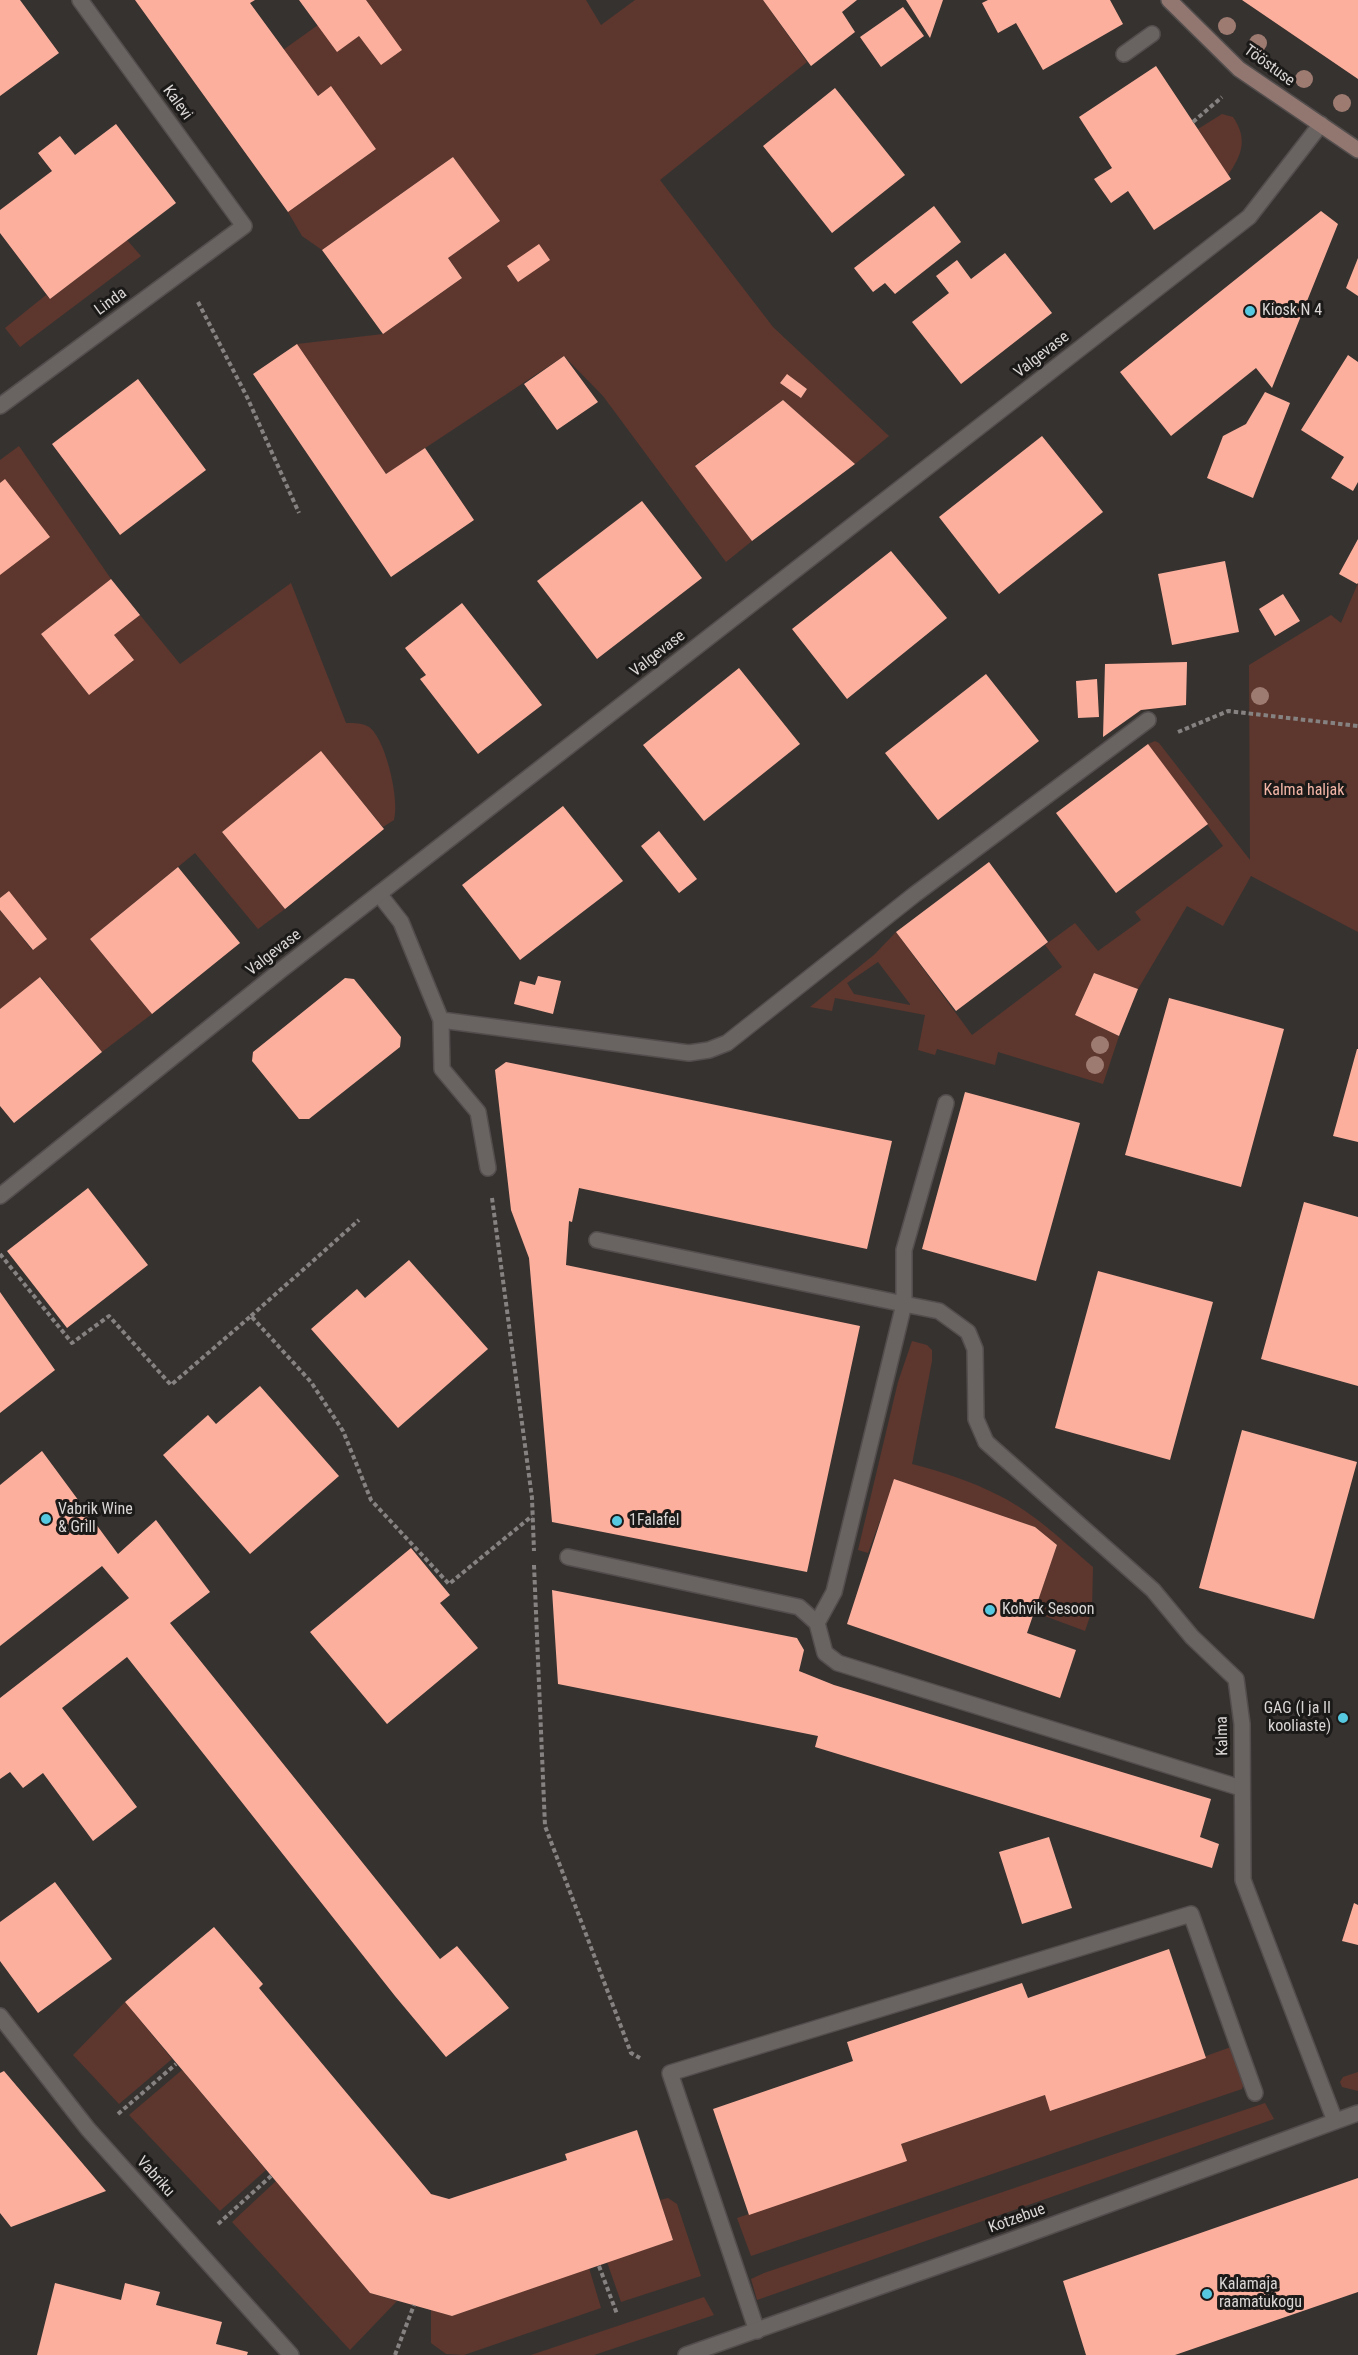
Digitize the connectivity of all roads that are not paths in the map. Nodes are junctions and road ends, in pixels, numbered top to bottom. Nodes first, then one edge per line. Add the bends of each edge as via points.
1 (80, 0) edge
2 (1169, 0) edge
3 (1152, 34) dead end
4 (1124, 54) dead end
5 (1321, 124) junction
6 (1358, 150) edge
7 (244, 226) joint
8 (0, 406) edge
9 (1148, 720) road end
10 (379, 894) junction
11 (441, 1020) junction
12 (946, 1103) dead end
13 (488, 1168) road end
14 (0, 1196) edge
15 (597, 1240) dead end
16 (904, 1304) junction
17 (568, 1557) dead end
18 (817, 1623) junction
19 (1241, 1788) junction
20 (0, 2016) edge
21 (1255, 2093) dead end
22 (1358, 2113) edge
23 (1335, 2121) junction
24 (757, 2331) junction
25 (291, 2355) edge
26 (686, 2355) edge

1 - 7 street, Kalevi
2 - 5 street, Tööstuse via 1239,69
3 - 4 street
5 - 6 street, Tööstuse
5 - 10 street, Valgevase via 1249,217
7 - 8 street, Linda
9 - 11 street via 914,895 727,1043 689,1053
10 - 11 street via 401,922
10 - 14 street, Valgevase
11 - 13 street via 442,1069 478,1112
12 - 16 street via 904,1250
15 - 16 street
16 - 18 street via 834,1592
16 - 19 street, Kalma via 939,1311 968,1332 975,1349 976,1419 986,1442 1153,1590 1192,1637 1236,1679 1242,1724
17 - 18 street via 800,1607
18 - 19 street via 825,1653 838,1663
19 - 23 street, Kalma via 1243,1880
20 - 25 street, Vabriku via 88,2129
21 - 24 street via 1191,1914 670,2073
22 - 23 street, Kotzebue
23 - 24 street, Kotzebue
24 - 26 street, Kotzebue

